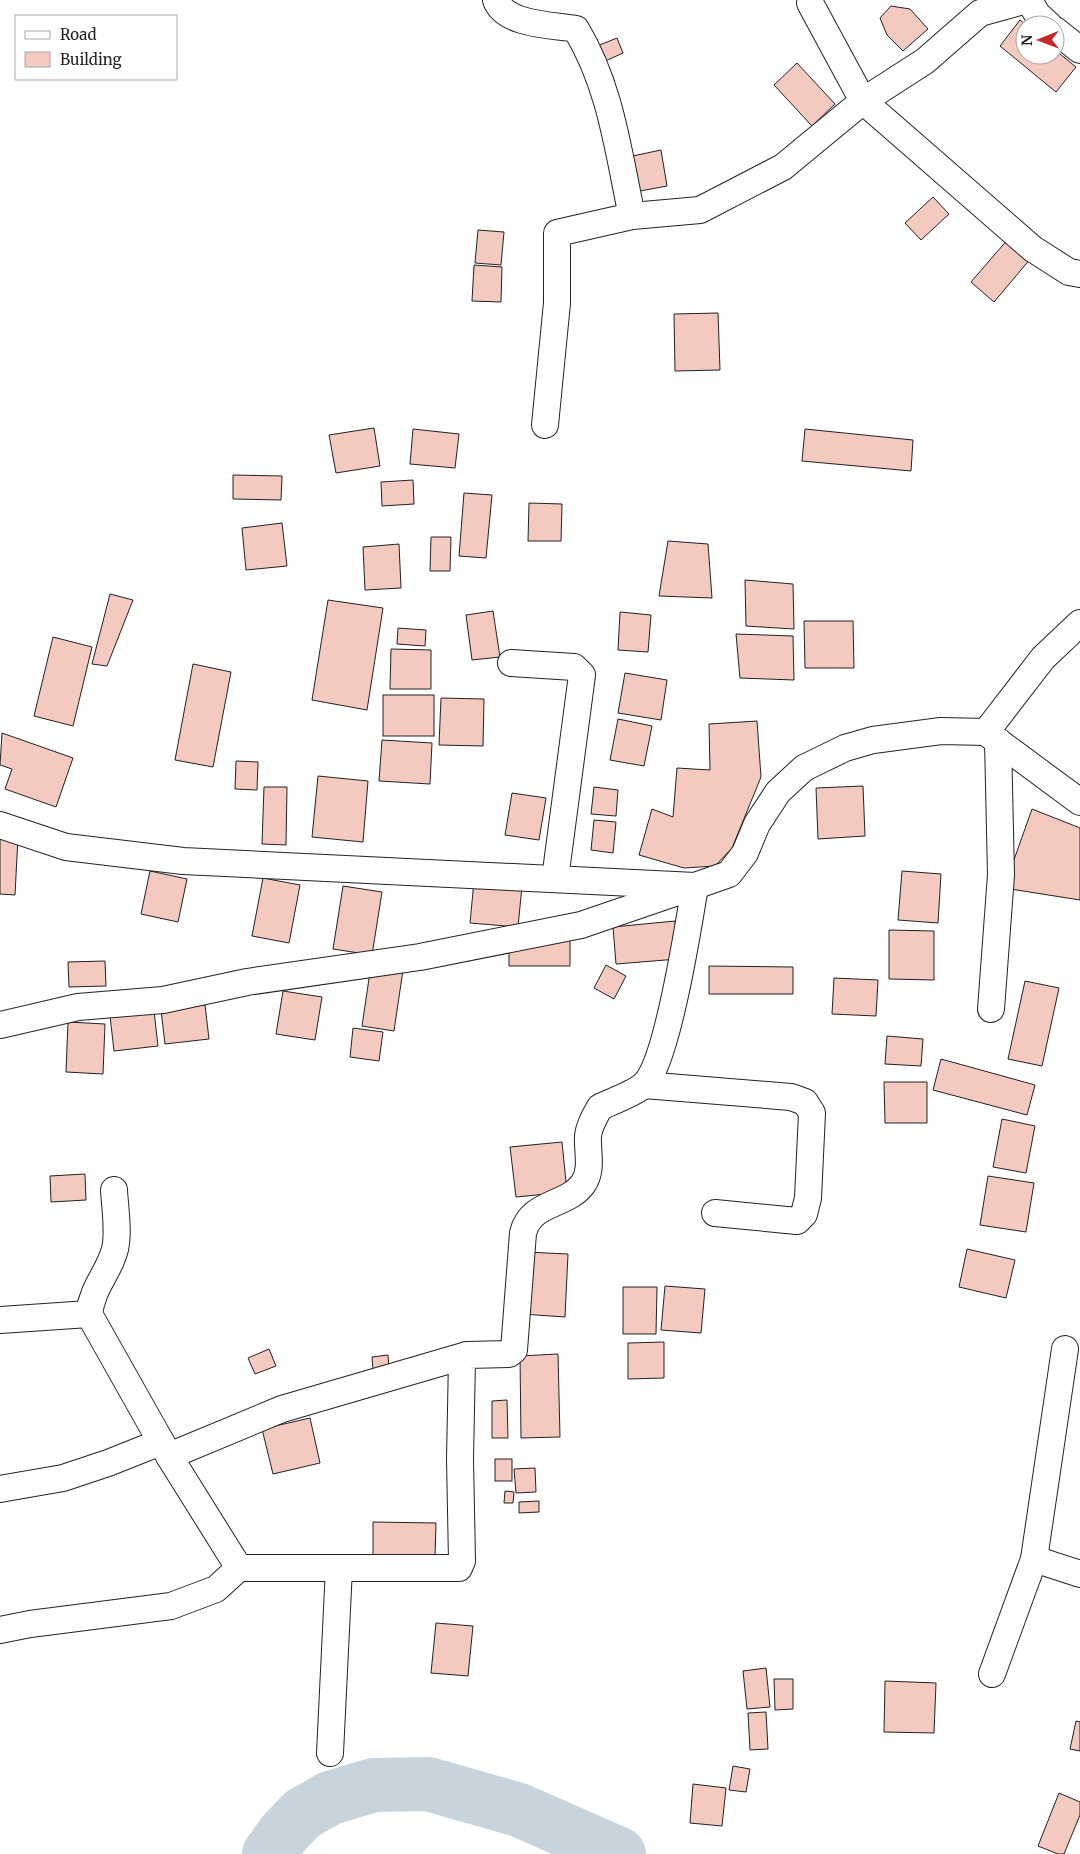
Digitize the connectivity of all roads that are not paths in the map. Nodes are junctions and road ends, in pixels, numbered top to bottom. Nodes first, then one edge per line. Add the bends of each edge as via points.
1 (496, 0) edge
2 (1028, 0) edge
3 (810, 3) dead end
4 (1038, 15) edge
5 (1065, 38) edge
6 (1080, 50) edge
7 (863, 101) junction
8 (632, 216) junction
9 (1080, 274) edge
10 (545, 425) dead end
11 (1080, 623) edge
12 (511, 663) dead end
13 (992, 736) junction
14 (1080, 802) edge
15 (0, 825) edge
16 (555, 879) junction
17 (695, 886) junction
18 (991, 1009) dead end
19 (0, 1025) edge
20 (644, 1085) junction
21 (114, 1190) dead end
22 (715, 1212) dead end
23 (89, 1314) junction
24 (0, 1320) edge
25 (1065, 1348) dead end
26 (467, 1355) junction
27 (165, 1449) junction
28 (0, 1489) edge
29 (1034, 1558) junction
30 (239, 1568) junction
31 (339, 1568) junction
32 (1080, 1574) edge
33 (0, 1630) edge
34 (992, 1674) dead end
35 (330, 1753) dead end

1 - 8 street via 498,6 516,20 576,29 605,89
2 - 4 street
2 - 7 street via 980,13 925,61
3 - 7 street
5 - 6 street
7 - 8 street via 784,167 700,210
7 - 9 street via 1033,249 1069,272
8 - 10 street via 557,233 557,303
11 - 13 street via 1042,658
12 - 16 street via 574,667 582,675
13 - 14 street
13 - 17 street via 941,732 873,740 845,748 804,768 778,792 757,824 745,853 728,874
13 - 18 street via 1001,875
15 - 16 street via 66,847 183,861
16 - 17 street
17 - 19 street via 581,925 420,957 247,982 163,1000 78,1007
17 - 20 street via 680,970 659,1054
20 - 22 street via 791,1097 805,1102 812,1113 808,1198 804,1214 797,1221
20 - 26 street via 600,1107 588,1135 589,1172 583,1185 531,1215 525,1223 514,1350 500,1355
21 - 23 street via 115,1248 98,1282
23 - 24 street
23 - 27 street
25 - 29 street
26 - 27 street via 282,1409
26 - 31 street via 460,1365 462,1561 459,1568
27 - 28 street via 63,1478
27 - 30 street
29 - 32 street
29 - 34 street
30 - 31 street
30 - 33 street via 216,1589 171,1606 38,1622
31 - 35 street

